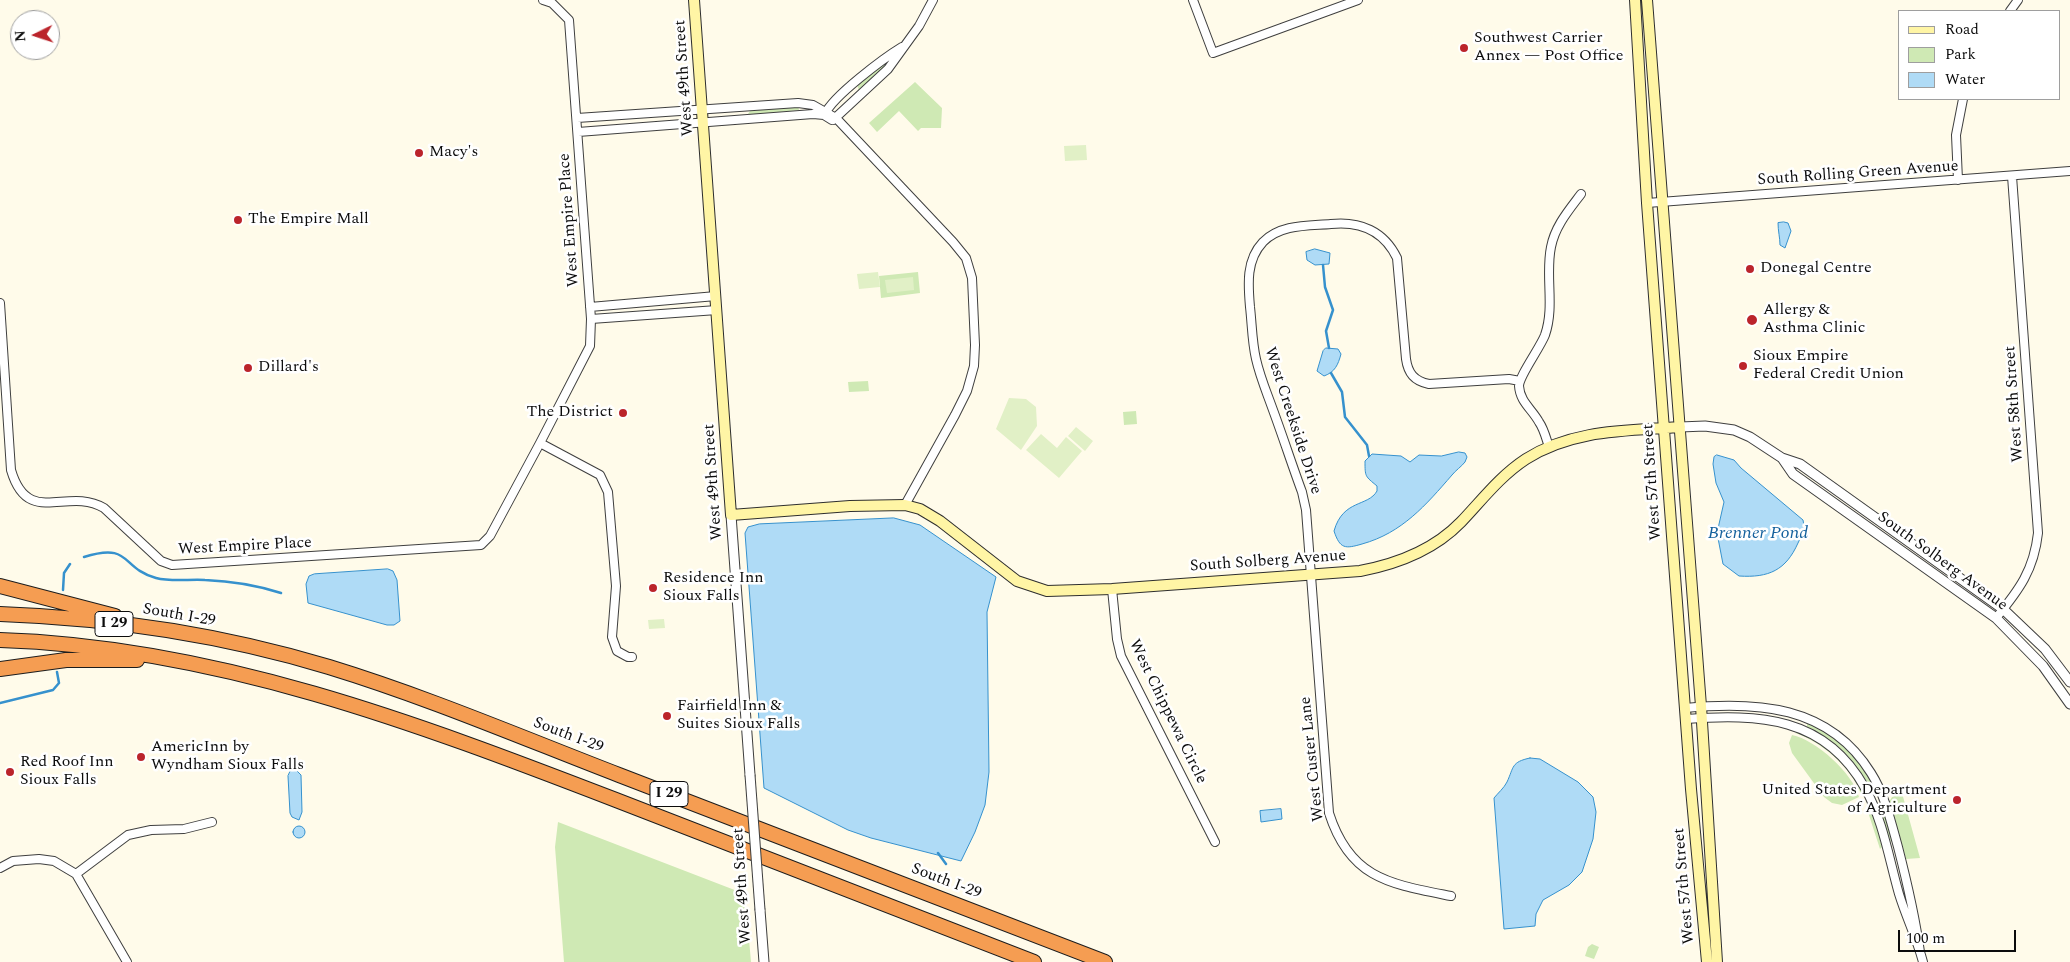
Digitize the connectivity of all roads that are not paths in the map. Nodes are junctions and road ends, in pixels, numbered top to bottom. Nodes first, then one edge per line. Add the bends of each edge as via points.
1 (543, 0) edge
2 (694, 0) edge
3 (932, 0) edge
4 (1193, 0) edge
5 (1358, 0) edge
6 (1636, 0) edge
7 (1648, 0) edge
8 (904, 46) junction
9 (1963, 100) edge
10 (703, 110) junction
11 (825, 113) junction
12 (577, 118) junction
13 (836, 121) junction
14 (704, 123) junction
15 (578, 132) junction
16 (2070, 171) edge
17 (2012, 176) junction
18 (1958, 180) junction
19 (1581, 194) dead end
20 (1663, 202) junction
21 (1647, 204) junction
22 (716, 296) junction
23 (0, 303) edge
24 (590, 307) junction
25 (717, 310) junction
26 (591, 319) junction
27 (1520, 381) junction
28 (1680, 427) junction
29 (1664, 428) junction
30 (540, 443) junction
31 (1549, 447) junction
32 (1782, 458) junction
33 (905, 505) junction
34 (731, 515) junction
35 (1311, 575) junction
36 (0, 586) edge
37 (1112, 589) junction
38 (2003, 609) junction
39 (0, 614) edge
40 (1996, 618) junction
41 (0, 640) edge
42 (228, 642) junction
43 (632, 657) dead end
44 (210, 666) junction
45 (0, 669) edge
46 (2070, 682) edge
47 (2070, 704) edge
48 (1701, 706) junction
49 (1686, 713) junction
50 (1702, 718) junction
51 (212, 822) dead end
52 (1215, 842) dead end
53 (0, 868) edge
54 (76, 874) junction
55 (1450, 896) dead end
56 (1920, 952) junction
57 (127, 962) edge
58 (764, 962) edge
59 (1034, 962) edge
60 (1105, 962) edge
61 (1707, 962) edge
62 (1717, 962) edge
63 (1923, 962) edge

1 - 12 street, West Empire Place via 552,3 569,20
2 - 10 main road, West 49th Street
3 - 8 street
4 - 5 street via 1213,54
6 - 21 main road, West 57th Street
7 - 20 main road, West 57th Street
8 - 11 street via 879,62
8 - 13 street via 888,69
9 - 18 street via 1956,135
10 - 11 street via 798,103 813,105
10 - 12 street
10 - 14 main road, West 49th Street
11 - 13 street
11 - 14 street, West Empire Place
12 - 15 street, West Empire Place
13 - 33 street via 953,242 966,258 972,278 976,345 967,391
14 - 15 street, West Empire Place
14 - 22 main road, West 49th Street
15 - 24 street, West Empire Place
16 - 17 street, South Rolling Green Avenue
17 - 18 street, South Rolling Green Avenue
17 - 38 street, West 58th Street via 2038,533 2034,560 2028,574
18 - 20 street, South Rolling Green Avenue
19 - 27 street via 1562,220 1552,245 1548,325 1539,349
20 - 21 street, South Rolling Green Avenue
20 - 28 main road, West 57th Street
21 - 29 main road, West 57th Street
22 - 24 street, West Empire Place
22 - 25 main road, West 49th Street
23 - 30 street, West Empire Place via 11,470 21,493 36,502 81,500 96,503 166,564 180,566 481,545 490,536
24 - 26 street, West Empire Place
25 - 26 street
25 - 34 main road, West 49th Street
26 - 30 street, West Empire Place via 590,346
27 - 31 street via 1521,396 1540,423
27 - 35 street, West Creekside Drive via 1428,384 1411,375 1406,359 1397,258 1389,244 1371,230 1344,223 1292,227 1276,232 1264,241 1253,257 1249,275 1253,342 1262,380 1302,492
28 - 29 main road, South Solberg Avenue
28 - 32 street, South Solberg Avenue via 1734,430
28 - 48 main road, West 57th Street
29 - 31 main road, South Solberg Avenue via 1590,434
29 - 49 main road, West 57th Street
30 - 43 street via 600,475 604,481 608,492 616,586 612,637 617,650
31 - 35 main road, South Solberg Avenue via 1525,459 1497,481 1444,537 1409,557 1376,568
32 - 38 street, South Solberg Avenue via 1800,464
32 - 40 street, South Solberg Avenue via 1793,474
33 - 34 main road, South Solberg Avenue
33 - 37 main road, South Solberg Avenue via 940,521 1005,574 1024,584 1047,591
34 - 58 street, West 49th Street, bridge
35 - 37 main road, South Solberg Avenue
35 - 55 street, West Custer Lane via 1326,788 1334,830 1357,863 1372,875 1393,884
36 - 42 highway
37 - 52 street, West Chippewa Circle via 1122,656
38 - 40 street, West 58th Street
38 - 46 street, South Solberg Avenue via 2045,649
39 - 42 highway, South I-29 / I 29 via 117,624
40 - 47 street, South Solberg Avenue via 2040,661
41 - 44 highway, I 29 via 114,649
42 - 60 highway, South I-29 / I 29 via 325,666 400,690
44 - 45 highway via 94,659
44 - 59 highway, I 29 via 359,706 519,763
48 - 49 street
48 - 50 main road, West 57th Street
48 - 56 street via 1742,704 1776,708 1828,728 1852,748 1871,774 1890,818 1914,908
49 - 50 street
49 - 61 main road, West 57th Street
50 - 56 street via 1743,716 1775,720 1813,734 1838,754 1856,775 1870,800
50 - 62 main road, West 57th Street
51 - 54 street via 184,829 151,830 128,835
53 - 54 street via 13,861 39,859 54,861
54 - 57 street
56 - 63 street

